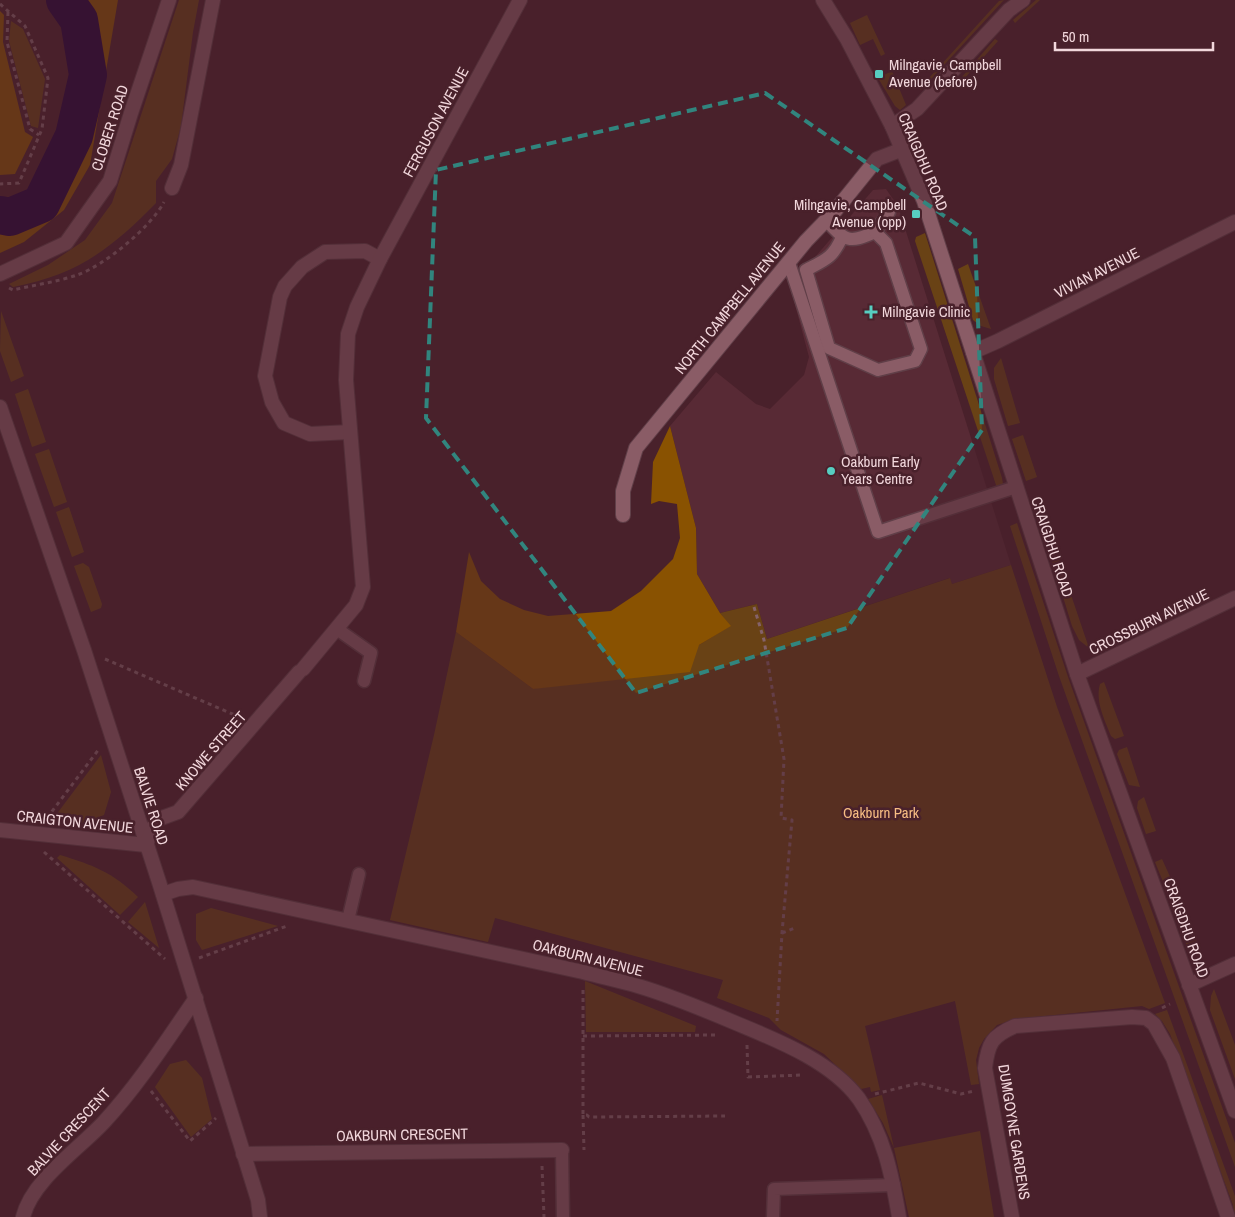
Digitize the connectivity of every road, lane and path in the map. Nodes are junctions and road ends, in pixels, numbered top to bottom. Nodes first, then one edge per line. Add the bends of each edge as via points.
1 (169, 0) edge
2 (214, 0) edge
3 (520, 0) edge
4 (823, 0) edge
5 (1023, 0) edge
6 (0, 4) edge
7 (8, 12) junction
8 (892, 126) junction
9 (40, 135) junction
10 (902, 149) junction
11 (0, 184) edge
12 (172, 188) joint
13 (889, 212) dead end
14 (826, 220) junction
15 (1235, 222) edge
16 (875, 232) junction
17 (842, 237) junction
18 (380, 259) junction
19 (789, 263) junction
20 (2, 280) edge
21 (973, 352) junction
22 (0, 407) edge
23 (350, 432) junction
24 (1016, 487) junction
25 (623, 515) dead end
26 (1235, 598) edge
27 (754, 607) dead end
28 (337, 628) junction
29 (84, 650) junction
30 (301, 670) joint
31 (1077, 674) junction
32 (364, 681) dead end
33 (256, 724) junction
34 (110, 733) junction
35 (0, 830) edge
36 (34, 834) junction
37 (146, 845) junction
38 (43, 851) dead end
39 (358, 874) dead end
40 (163, 894) junction
41 (348, 920) junction
42 (293, 924) dead end
43 (795, 928) dead end
44 (782, 932) junction
45 (184, 963) junction
46 (1235, 964) edge
47 (190, 981) junction
48 (1189, 985) junction
49 (584, 988) dead end
50 (196, 998) junction
51 (1170, 1004) dead end
52 (1166, 1006) dead end
53 (711, 1035) dead end
54 (584, 1036) junction
55 (776, 1040) junction
56 (747, 1047) dead end
57 (799, 1075) dead end
58 (140, 1077) junction
59 (982, 1090) dead end
60 (867, 1096) dead end
61 (229, 1106) junction
62 (1235, 1111) edge
63 (584, 1115) junction
64 (724, 1116) dead end
65 (542, 1150) junction
66 (562, 1150) joint
67 (584, 1150) dead end
68 (243, 1154) junction
69 (894, 1185) junction
70 (23, 1217) edge
71 (260, 1217) edge
72 (544, 1217) edge
73 (563, 1217) edge
74 (773, 1217) edge
75 (899, 1217) edge
76 (1012, 1217) edge
77 (1228, 1217) edge

1 - 20 street, CLOBER ROAD via 110,181 66,243
2 - 12 street via 181,165
3 - 18 street, FERGUSON AVENUE
4 - 8 street, CRAIGDHU ROAD
5 - 8 street via 1009,10 917,109
6 - 7 path
7 - 9 path via 6,42 30,129
7 - 9 path via 25,26 48,78
8 - 10 street, CRAIGDHU ROAD
9 - 11 path via 19,183
10 - 14 street, NORTH CAMPBELL AVENUE via 877,159
10 - 21 street, CRAIGDHU ROAD via 924,201
12 - 20 path via 158,214 109,258 78,275 13,290
13 - 16 lane
14 - 17 lane
14 - 19 street, NORTH CAMPBELL AVENUE
15 - 21 street, VIVIAN AVENUE
16 - 17 lane via 858,240
16 - 17 lane via 886,243 921,349 915,360 878,370 829,348 806,270 836,251
18 - 23 street, FERGUSON AVENUE via 348,334 346,380
18 - 23 street via 365,251 325,252 302,267 280,297 265,376 272,402 284,422 310,434
19 - 24 lane via 878,532
19 - 25 street, NORTH CAMPBELL AVENUE via 636,448 623,491
21 - 24 street, CRAIGDHU ROAD
22 - 29 street, BALVIE ROAD
23 - 28 street, FERGUSON AVENUE via 363,587 356,605
24 - 31 street, CRAIGDHU ROAD
26 - 31 street, CROSSBURN AVENUE
27 - 44 path via 764,640 784,759 781,818 792,820
28 - 30 street, FERGUSON AVENUE
28 - 32 lane via 371,654
29 - 33 path
29 - 34 street, BALVIE ROAD
30 - 33 street, KNOWE STREET
31 - 48 street, CRAIGDHU ROAD
33 - 37 street, KNOWE STREET via 178,812 156,820
34 - 36 path
34 - 37 street, BALVIE ROAD
35 - 36 street, CRAIGTON AVENUE
36 - 37 street, CRAIGTON AVENUE
37 - 40 street, BALVIE ROAD
38 - 47 path
39 - 41 lane
40 - 41 street, OAKBURN AVENUE via 193,887
40 - 45 street, BALVIE ROAD
41 - 55 street, OAKBURN AVENUE via 640,986
42 - 45 path
43 - 44 path
44 - 55 path
45 - 47 street, BALVIE ROAD
46 - 48 street
47 - 50 street, BALVIE ROAD
48 - 62 street, CRAIGDHU ROAD
49 - 54 path
50 - 58 street, BALVIE CRESCENT
50 - 61 street, BALVIE ROAD
51 - 52 path
53 - 54 path
54 - 63 path
55 - 69 street, OAKBURN AVENUE via 817,1061 859,1099 876,1128
56 - 57 path via 748,1076
58 - 61 path via 190,1142
58 - 70 street, BALVIE CRESCENT via 104,1122 51,1173 26,1205
59 - 60 path via 961,1094 919,1084
61 - 68 street, BALVIE ROAD
63 - 64 path
63 - 67 path
65 - 66 street, OAKBURN CRESCENT
65 - 68 street, OAKBURN CRESCENT
65 - 72 path
66 - 73 lane
68 - 71 street, BALVIE ROAD
69 - 74 lane via 774,1189
69 - 75 street, OAKBURN AVENUE
76 - 77 street, DUMGOYNE GARDENS via 985,1068 987,1051 998,1033 1015,1026 1132,1017 1146,1018 1154,1024 1173,1058

